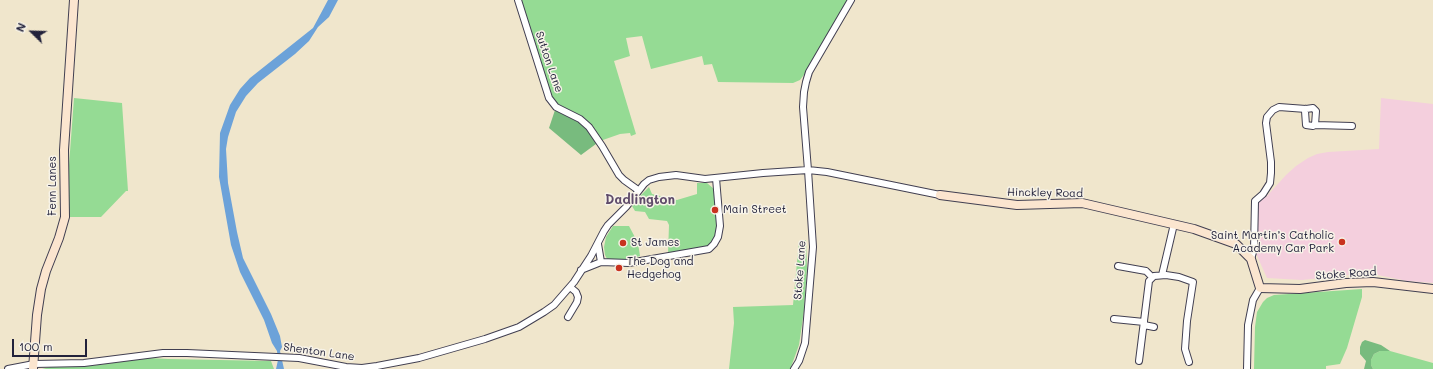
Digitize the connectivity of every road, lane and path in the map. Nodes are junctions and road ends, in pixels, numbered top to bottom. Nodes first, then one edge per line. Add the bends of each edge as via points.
1 (74, 0) edge
2 (518, 0) edge
3 (851, 0) edge
4 (1306, 109) junction
5 (1315, 125) junction
6 (1352, 126) dead end
7 (808, 170) junction
8 (716, 178) junction
9 (638, 190) junction
10 (940, 195) joint
11 (1174, 224) junction
12 (598, 244) junction
13 (1251, 258) junction
14 (601, 262) junction
15 (1118, 266) dead end
16 (581, 270) junction
17 (1162, 275) junction
18 (1152, 277) junction
19 (570, 287) junction
20 (1260, 288) junction
21 (1433, 289) edge
22 (568, 317) dead end
23 (1114, 319) dead end
24 (1144, 324) junction
25 (1154, 326) dead end
26 (1139, 361) dead end
27 (1189, 362) dead end
28 (33, 367) edge
29 (8, 369) edge
30 (794, 369) edge
31 (1247, 369) edge

1 - 28 street, Fenn Lanes via 64,150 65,217 41,289
2 - 9 street, Sutton Lane via 549,98 556,107 580,119 589,128 619,175
3 - 7 street, Stoke Lane via 809,72 806,82 803,107
4 - 5 street via 1306,125
4 - 5 street via 1316,109
4 - 13 street via 1279,107 1267,117 1270,183 1263,194 1254,201 1254,249
5 - 6 street
7 - 8 street, Hinckley Road
7 - 10 street, Hinckley Road
7 - 30 street, Stoke Lane via 813,247 805,343
8 - 9 street via 666,176 649,180
8 - 14 street via 720,226 718,237 709,249 629,263
9 - 12 street via 604,231
10 - 11 street, Hinckley Road via 1017,205 1082,203
11 - 13 street, Hinckley Road via 1236,244
11 - 17 street
12 - 14 street
12 - 16 street, Shenton Lane
13 - 20 street
14 - 16 street
15 - 18 street via 1146,271
16 - 19 street, Shenton Lane
17 - 18 street
17 - 27 street via 1193,282 1185,349
18 - 24 street
19 - 22 street via 578,297 575,312
19 - 28 street, Shenton Lane via 544,312 519,327 419,358 377,366 346,367 272,356 163,353
20 - 21 street, Stoke Road via 1300,289 1373,282
20 - 31 street via 1252,300 1248,325
23 - 24 street
24 - 25 street
24 - 26 street
28 - 29 street, Shenton Lane via 18,366

